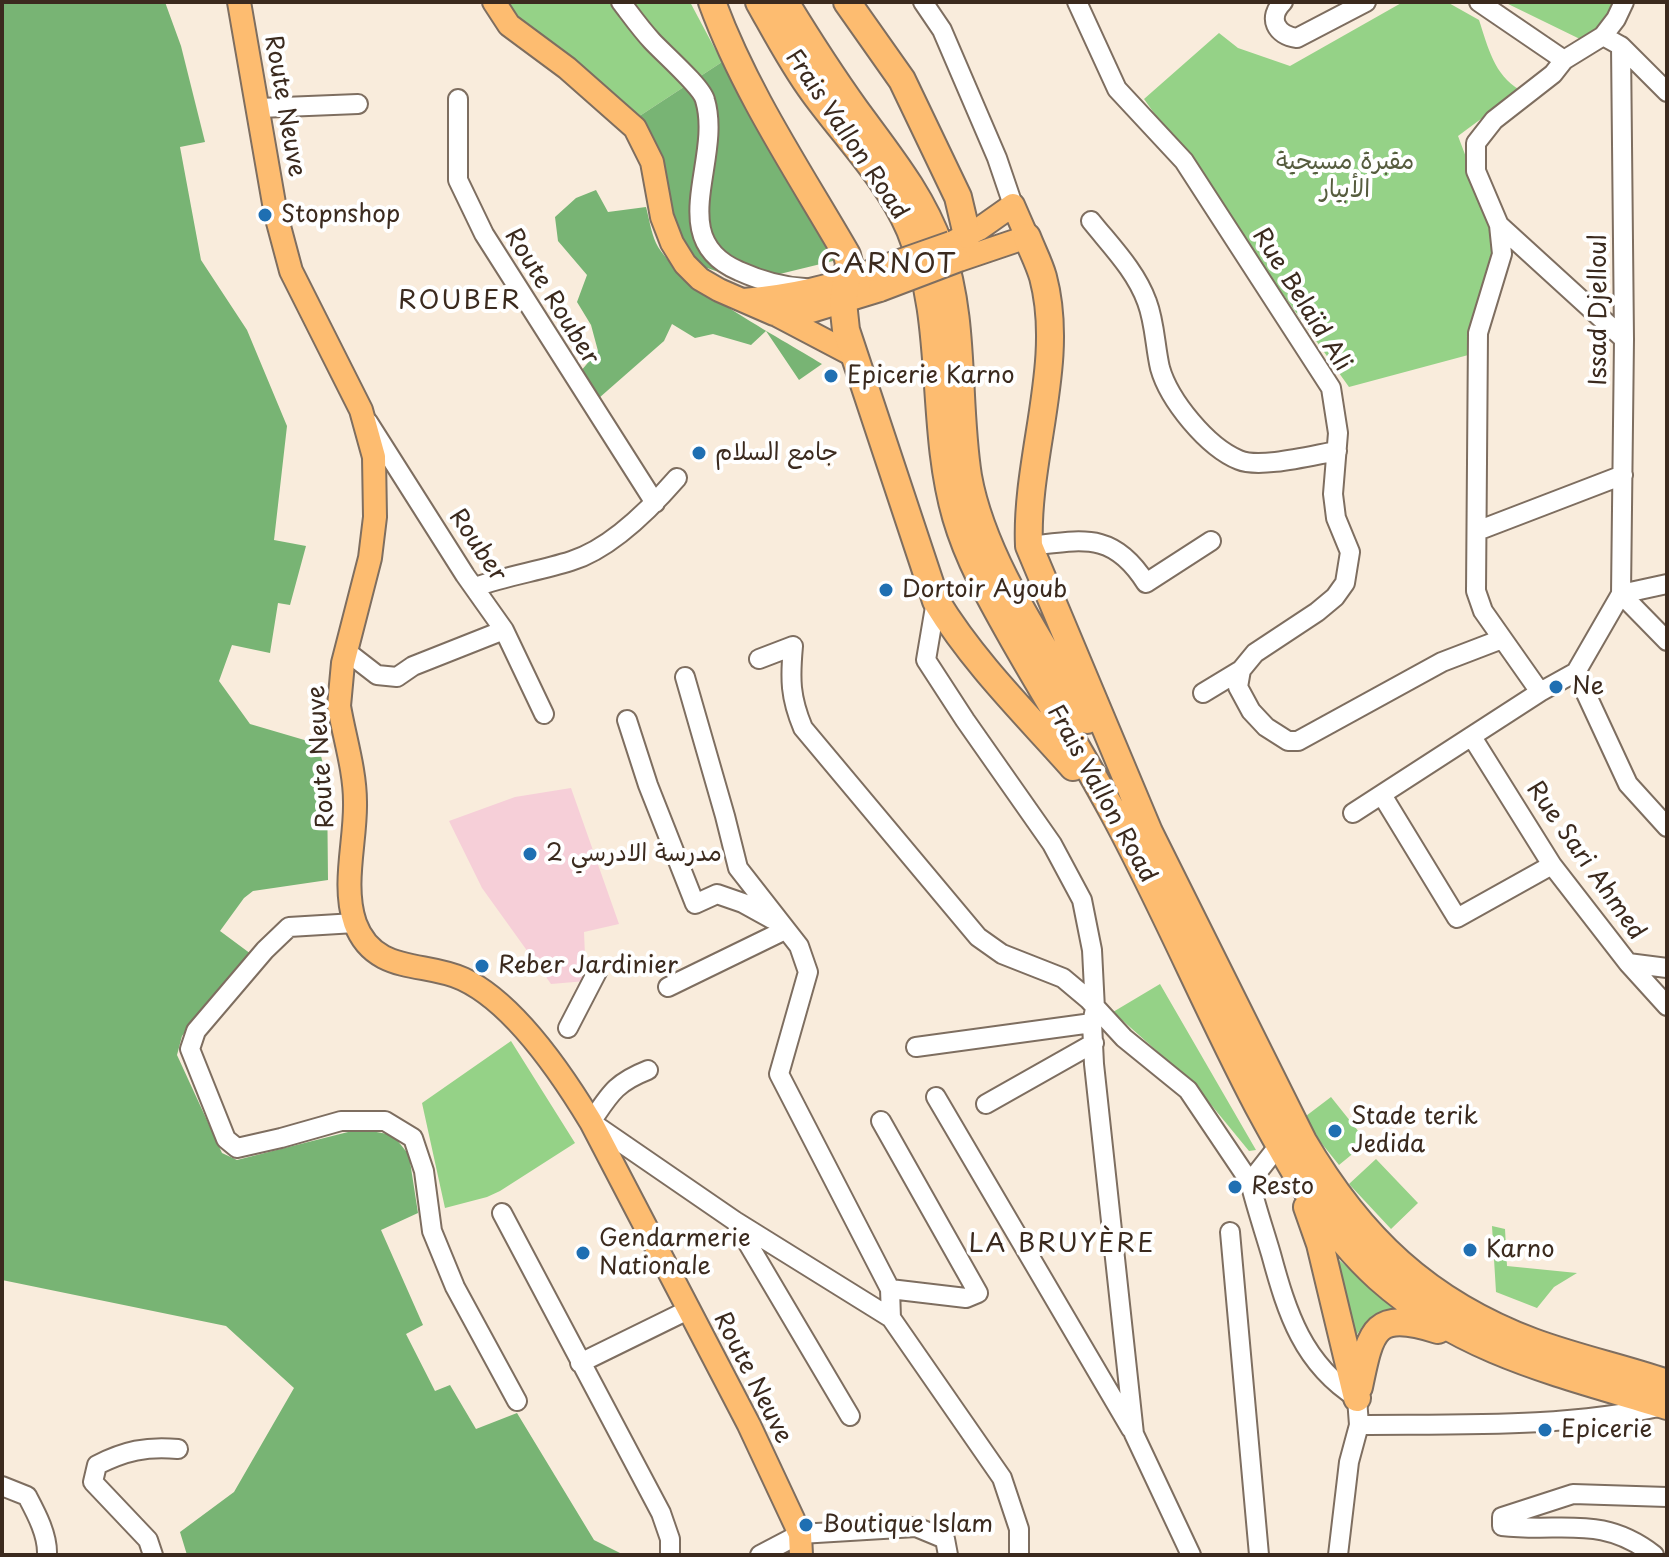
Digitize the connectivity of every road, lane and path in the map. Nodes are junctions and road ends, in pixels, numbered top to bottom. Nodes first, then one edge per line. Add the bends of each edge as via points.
1 (239, 2) edge
2 (494, 2) edge
3 (621, 2) edge
4 (712, 2) edge
5 (759, 2) edge
6 (785, 2) edge
7 (847, 2) edge
8 (923, 2) edge
9 (1077, 2) edge
10 (1283, 2) edge
11 (1366, 2) edge
12 (1479, 2) edge
13 (1624, 2) edge
14 (1603, 36) junction
15 (1621, 46) junction
16 (1564, 60) junction
17 (1667, 92) edge
18 (458, 99) dead end
19 (358, 104) dead end
20 (259, 108) junction
21 (1013, 205) junction
22 (1091, 221) dead end
23 (1499, 225) junction
24 (1027, 237) junction
25 (962, 248) junction
26 (857, 286) junction
27 (743, 300) junction
28 (774, 314) junction
29 (1624, 339) junction
30 (853, 355) junction
31 (361, 410) junction
32 (1337, 451) junction
33 (1623, 475) junction
34 (677, 478) dead end
35 (655, 503) junction
36 (1477, 531) junction
37 (1211, 541) dead end
38 (1029, 546) junction
39 (1667, 584) edge
40 (475, 587) junction
41 (1621, 594) junction
42 (936, 601) junction
43 (504, 630) junction
44 (1502, 639) junction
45 (1667, 641) edge
46 (346, 651) junction
47 (759, 659) dead end
48 (1241, 670) junction
49 (1576, 672) junction
50 (685, 677) dead end
51 (1540, 692) junction
52 (1203, 693) dead end
53 (544, 714) dead end
54 (627, 720) dead end
55 (1472, 737) junction
56 (1382, 795) junction
57 (1353, 813) dead end
58 (1667, 827) edge
59 (1149, 832) junction
60 (1140, 863) junction
61 (1552, 865) junction
62 (355, 923) junction
63 (783, 927) junction
64 (1628, 963) junction
65 (1667, 968) edge
66 (597, 972) dead end
67 (668, 987) dead end
68 (1667, 1006) edge
69 (1094, 1016) junction
70 (568, 1028) dead end
71 (1094, 1043) junction
72 (916, 1047) dead end
73 (648, 1070) dead end
74 (936, 1097) dead end
75 (986, 1104) dead end
76 (881, 1121) dead end
77 (591, 1122) junction
78 (1279, 1145) junction
79 (1250, 1182) junction
80 (502, 1213) dead end
81 (735, 1221) junction
82 (1230, 1232) dead end
83 (890, 1289) junction
84 (688, 1310) junction
85 (891, 1318) junction
86 (1477, 1343) junction
87 (580, 1363) junction
88 (1667, 1383) edge
89 (1357, 1398) junction
90 (517, 1401) dead end
91 (1667, 1406) edge
92 (850, 1416) dead end
93 (1359, 1425) junction
94 (1134, 1434) junction
95 (178, 1449) dead end
96 (2, 1486) edge
97 (1667, 1497) edge
98 (800, 1544) edge
99 (47, 1555) edge
100 (153, 1555) edge
101 (670, 1555) edge
102 (760, 1555) edge
103 (948, 1555) edge
104 (1019, 1555) edge
105 (1191, 1555) edge
106 (1259, 1555) edge
107 (1338, 1555) edge
108 (1654, 1555) edge

1 - 20 main road, Route Neuve
2 - 27 main road via 509,25 635,128 652,162 662,217 678,253 700,279
3 - 26 street via 705,97 709,148 698,227 711,252 721,264 795,288
4 - 26 highway via 748,86 847,255
5 - 60 highway, Frais Vallon Road via 810,88 889,192 909,227 931,302 948,483 965,544
6 - 59 highway, Frais Vallon Road via 909,183 931,226 955,305 968,475 981,526
7 - 25 highway via 902,80 958,197
8 - 21 street via 942,30
9 - 32 street, Rue Belaïd Ali via 1117,89 1184,161 1331,388
10 - 11 street via 1276,10 1277,30 1297,38
12 - 16 street
13 - 14 street
14 - 15 street
14 - 16 street
15 - 17 street
15 - 29 street, Issad Djelloul
16 - 23 street via 1494,120 1476,143 1476,171
18 - 35 street, Route Rouber via 458,180 484,234
19 - 20 street
20 - 31 main road, Route Neuve via 291,271
21 - 24 main road
21 - 25 main road
22 - 32 street via 1148,302 1167,389 1208,437 1240,461
23 - 29 street
23 - 36 street via 1502,254 1478,333
24 - 25 main road via 998,233
24 - 38 highway via 1043,276 1050,340 1029,496
25 - 26 main road, bridge
26 - 27 main road
26 - 28 main road via 808,312
26 - 30 highway
27 - 28 main road
28 - 30 main road
29 - 33 street, Issad Djelloul
30 - 42 highway
31 - 40 street, Rouber
31 - 46 main road, Route Neuve via 374,457 375,517
32 - 48 street, Rue Belaïd Ali via 1336,518 1350,552 1344,586 1317,612 1255,653
33 - 36 street
33 - 41 street, Issad Djelloul
34 - 35 street
35 - 40 street via 597,550
36 - 44 street via 1476,591
37 - 38 street via 1146,583 1126,556 1105,544 1081,540
38 - 59 highway
39 - 41 street
40 - 43 street, Rouber
41 - 45 street
41 - 49 street
42 - 60 highway via 1008,697 1086,781
42 - 69 street via 926,660 1052,844 1082,900 1092,950
43 - 46 street via 397,677 377,675
43 - 53 street, Rouber
44 - 48 street via 1442,662 1298,741 1288,741 1258,720 1238,687
44 - 51 street
46 - 62 main road, Route Neuve via 339,706 355,799 350,896
47 - 69 street via 793,646 790,680 803,728 978,937 1002,954 1063,978
48 - 52 street, Rue Belaïd Ali
49 - 51 street
49 - 58 street via 1628,784
50 - 63 street via 738,868
51 - 55 street
54 - 63 street via 695,904 717,894
55 - 56 street
55 - 61 street, Rue Sari Ahmed
56 - 57 street
56 - 61 street via 1457,918
59 - 88 highway, Frais Vallon Road via 1303,1141 1331,1187 1383,1250 1431,1290 1489,1324
60 - 78 highway, Frais Vallon Road
61 - 64 street, Rue Sari Ahmed
62 - 77 main road, Route Neuve via 368,945 387,958 461,978 518,1020
62 - 90 street via 289,927 196,1031 190,1049 226,1139 237,1148 341,1121 385,1121 413,1138 424,1171 432,1231 455,1287
63 - 67 street
63 - 83 street via 799,946 808,972 779,1074
64 - 65 street
64 - 68 street, Rue Sari Ahmed
66 - 70 street
69 - 71 street
69 - 72 street
69 - 79 street via 1188,1090
71 - 75 street
71 - 94 street
73 - 77 street via 613,1090
74 - 94 street
76 - 83 street via 978,1293 966,1298
77 - 81 street
77 - 84 main road, Route Neuve
78 - 79 street
78 - 86 highway, Frais Vallon Road via 1309,1197 1362,1261 1409,1302
78 - 89 highway via 1320,1244
79 - 89 street via 1299,1336 1336,1385
80 - 87 street
81 - 85 street
81 - 92 street
82 - 106 street
83 - 85 street
84 - 87 street
84 - 98 main road, Route Neuve via 749,1425
85 - 104 street via 1002,1478 1019,1529
86 - 89 highway via 1404,1321 1383,1325 1369,1345
86 - 91 highway, Frais Vallon Road via 1545,1371
87 - 101 street via 661,1513
89 - 93 street
91 - 93 street via 1577,1419
93 - 107 street
94 - 105 street
95 - 100 street via 153,1446 97,1465 93,1482 148,1540
96 - 99 street via 27,1496
97 - 108 street via 1573,1494 1502,1517 1502,1526 1605,1530 1631,1538
98 - 102 street
98 - 103 street via 916,1527 945,1539

